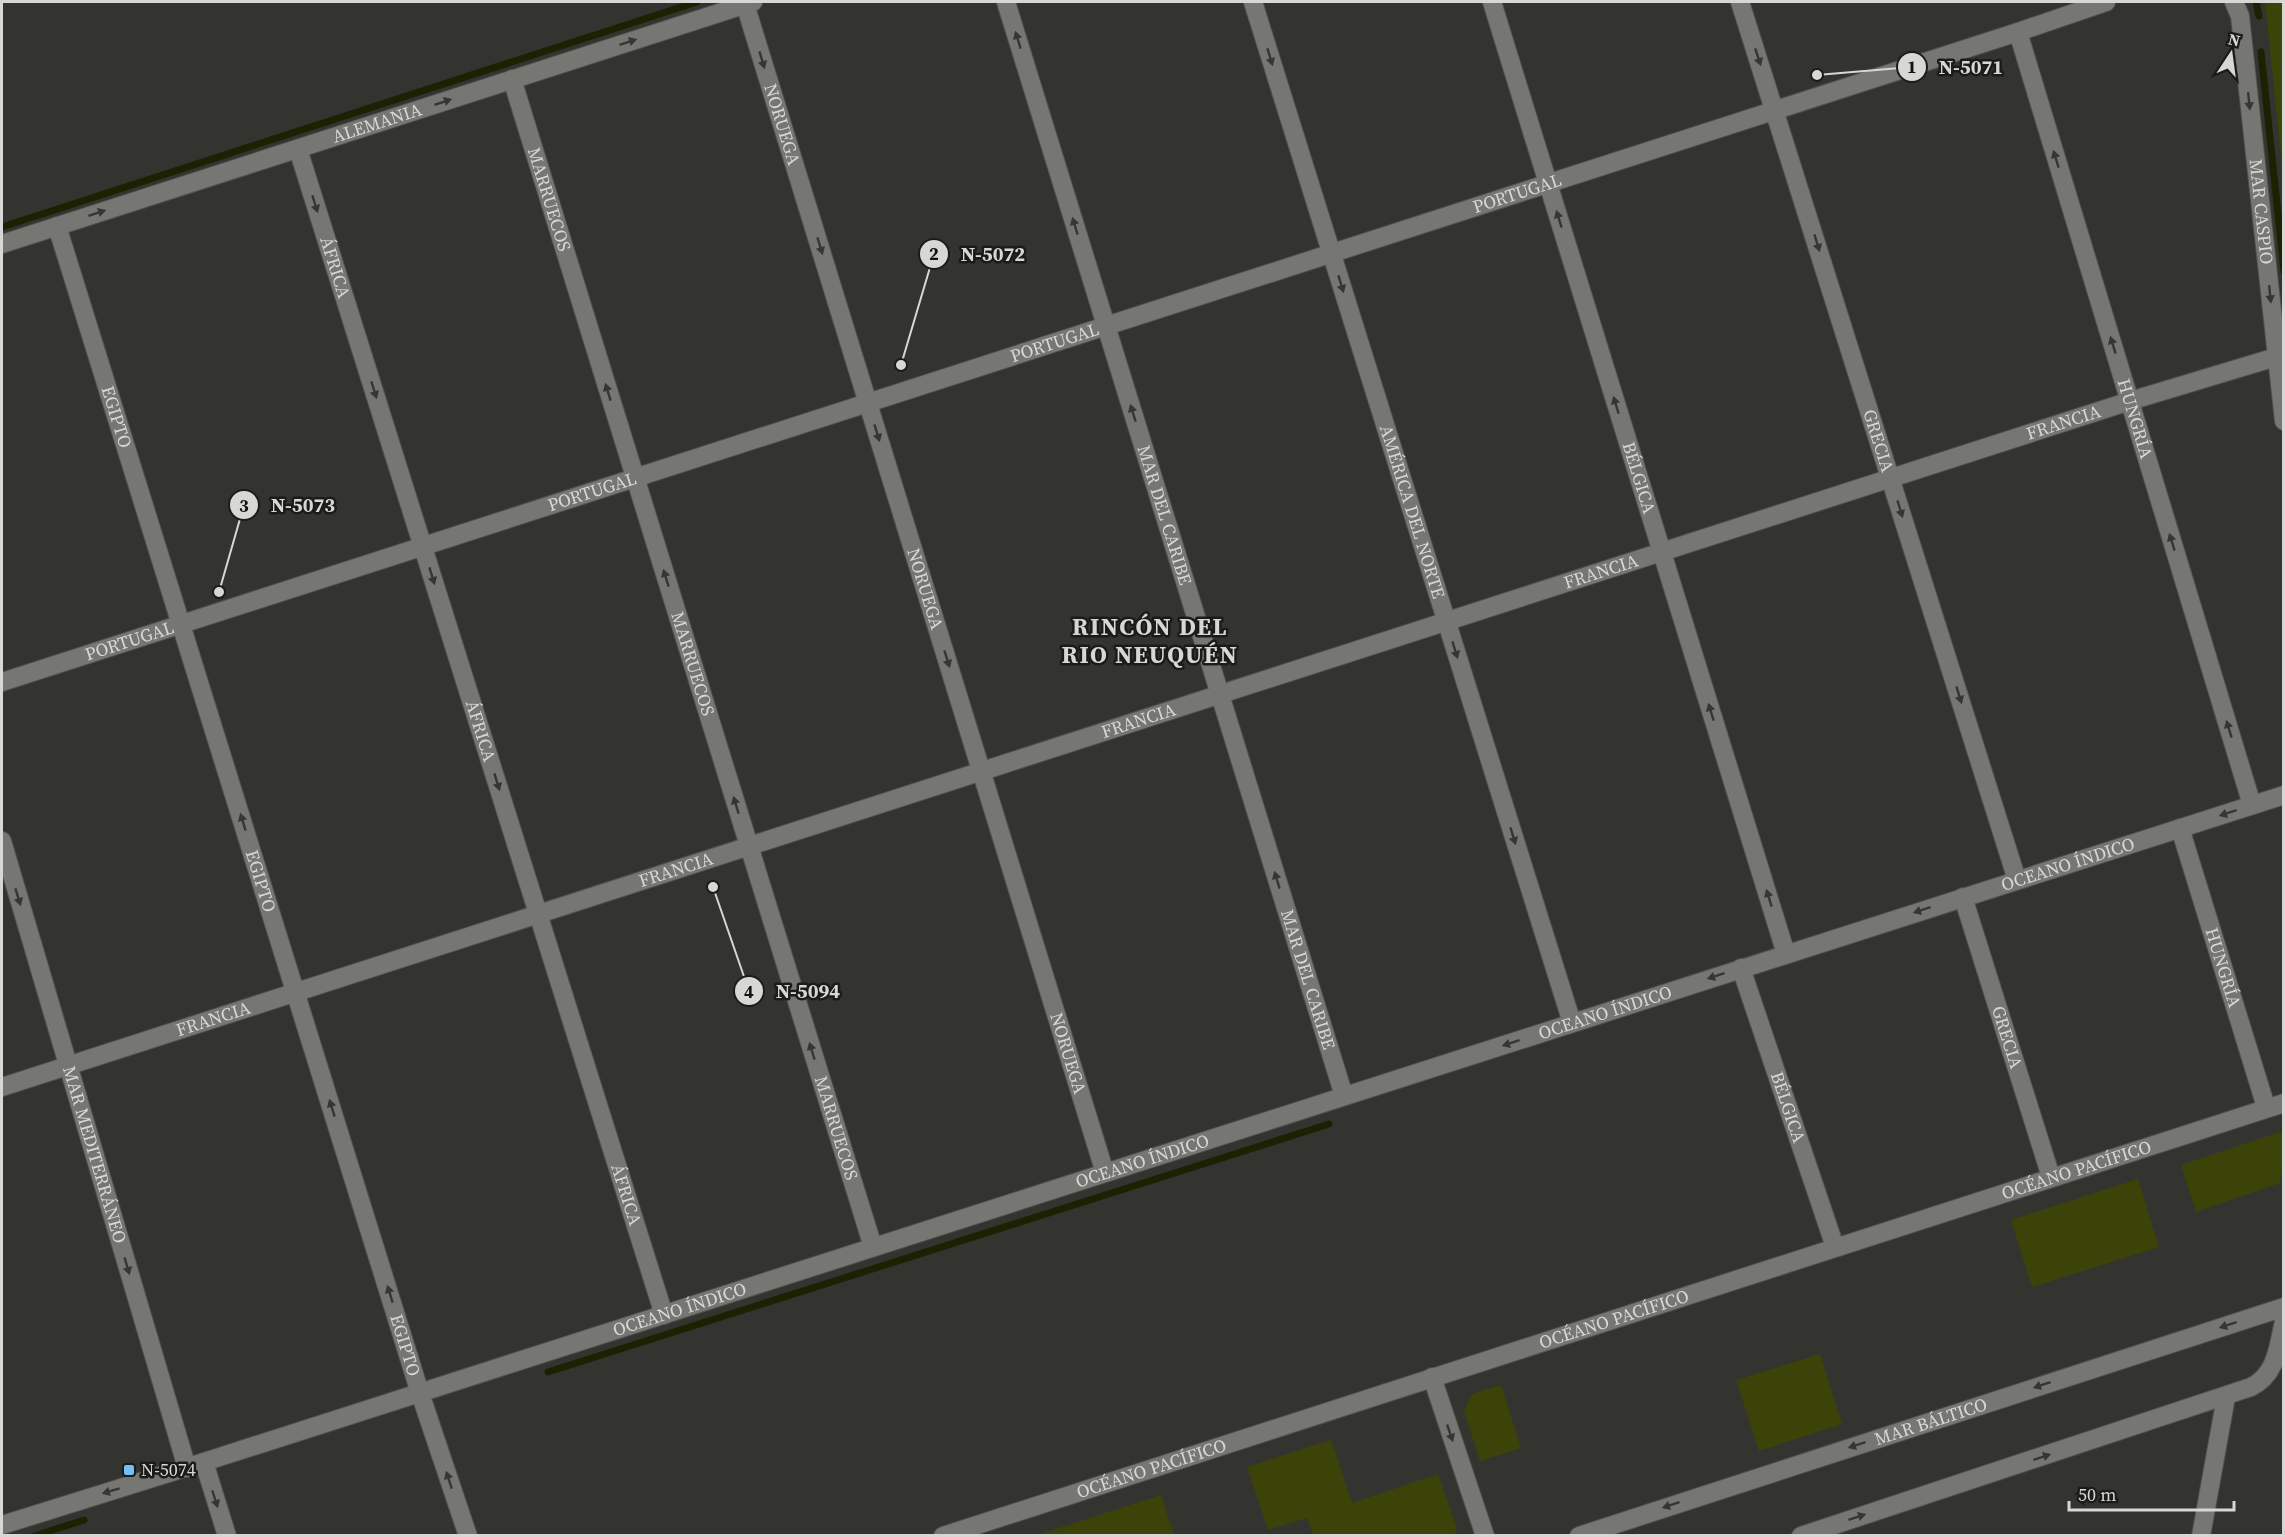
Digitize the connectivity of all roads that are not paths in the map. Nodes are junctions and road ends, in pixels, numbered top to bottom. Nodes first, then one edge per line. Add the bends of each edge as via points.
1 (1006, 2) edge
2 (1253, 2) edge
3 (1491, 2) edge
4 (1740, 2) edge
5 (2106, 2) edge
6 (2234, 2) edge
7 (749, 3) edge
8 (2018, 32) junction
9 (512, 79) junction
10 (1775, 110) junction
11 (298, 148) junction
12 (1548, 183) junction
13 (57, 226) junction
14 (2, 244) edge
15 (1331, 253) junction
16 (1106, 326) junction
17 (2277, 357) junction
18 (2130, 401) junction
19 (868, 403) junction
20 (2283, 421) edge
21 (635, 478) junction
22 (1891, 478) junction
23 (423, 546) junction
24 (1662, 552) junction
25 (1446, 622) junction
26 (181, 624) junction
27 (2, 682) edge
28 (1220, 695) junction
29 (981, 772) junction
30 (2283, 795) edge
31 (2252, 805) junction
32 (2180, 828) junction
33 (2, 841) edge
34 (749, 847) junction
35 (2017, 880) junction
36 (1963, 897) junction
37 (538, 915) junction
38 (1786, 954) junction
39 (1741, 968) junction
40 (296, 993) junction
41 (1572, 1023) junction
42 (68, 1066) junction
43 (2, 1087) edge
44 (1344, 1096) junction
45 (2275, 1105) edge
46 (1105, 1173) junction
47 (2050, 1177) junction
48 (873, 1247) junction
49 (1835, 1247) junction
50 (2283, 1307) edge
51 (664, 1315) junction
52 (2283, 1321) edge
53 (1432, 1377) junction
54 (420, 1393) junction
55 (2226, 1397) junction
56 (195, 1465) junction
57 (2, 1525) edge
58 (227, 1536) edge
59 (468, 1536) edge
60 (943, 1536) edge
61 (1485, 1536) edge
62 (1579, 1536) edge
63 (1802, 1536) edge
64 (2201, 1536) edge

16 -> 1 street, MAR DEL CARIBE
2 -> 15 street, AMÉRICA DEL NORTE
3 - 12 street, BÉLGICA
4 -> 10 street, GRECIA
5 - 8 street, PORTUGAL
6 -> 17 street, MAR CASPIO via 2240,16
9 -> 7 street, ALEMANIA
7 -> 19 street, NORUEGA
8 - 10 street, PORTUGAL
18 -> 8 street, HUNGRÍA
11 -> 9 street, ALEMANIA
21 -> 9 street, MARRUECOS
10 - 12 street, PORTUGAL
10 -> 22 street, GRECIA
13 -> 11 street, ALEMANIA
11 -> 23 street, ÁFRICA
12 - 15 street, PORTUGAL
24 -> 12 street, BÉLGICA
13 - 14 street, ALEMANIA
13 - 26 street, EGIPTO
15 - 16 street, PORTUGAL
15 -> 25 street, AMÉRICA DEL NORTE
16 - 19 street, PORTUGAL
28 -> 16 street, MAR DEL CARIBE
17 - 18 street, FRANCIA
17 - 20 street, MAR CASPIO
18 - 22 street, FRANCIA
31 -> 18 street, HUNGRÍA
19 - 21 street, PORTUGAL
19 -> 29 street, NORUEGA
21 - 23 street, PORTUGAL
34 -> 21 street, MARRUECOS
22 - 24 street, FRANCIA
22 -> 35 street, GRECIA
23 - 26 street, PORTUGAL
23 -> 37 street, ÁFRICA
24 - 25 street, FRANCIA
38 -> 24 street, BÉLGICA
25 - 28 street, FRANCIA
25 -> 41 street, AMÉRICA DEL NORTE
26 - 27 street, PORTUGAL
40 -> 26 street, EGIPTO
28 - 29 street, FRANCIA
44 -> 28 street, MAR DEL CARIBE
29 - 34 street, FRANCIA
29 - 46 street, NORUEGA
30 - 31 street, OCEANO ÍNDICO
31 -> 32 street, OCEANO ÍNDICO
32 - 35 street, OCEANO ÍNDICO
32 - 45 street, HUNGRÍA
33 -> 42 street, MAR MEDITERRÁNEO
34 - 37 street, FRANCIA
48 -> 34 street, MARRUECOS
35 - 36 street, OCEANO ÍNDICO
36 -> 38 street, OCEANO ÍNDICO
36 - 47 street, GRECIA
37 - 40 street, FRANCIA
37 - 51 street, ÁFRICA
38 - 39 street, OCEANO ÍNDICO
39 -> 41 street, OCEANO ÍNDICO
39 - 49 street, BÉLGICA
40 - 42 street, FRANCIA
54 -> 40 street, EGIPTO
41 -> 44 street, OCEANO ÍNDICO
42 - 43 street, FRANCIA
42 -> 56 street, MAR MEDITERRÁNEO
44 - 46 street, OCEANO ÍNDICO
45 - 47 street, OCÉANO PACÍFICO
46 - 48 street, OCEANO ÍNDICO
47 - 49 street, OCÉANO PACÍFICO
48 - 51 street, OCEANO ÍNDICO
49 - 53 street, OCÉANO PACÍFICO
50 -> 62 street, MAR BÁLTICO
51 - 54 street, OCEANO ÍNDICO
52 - 55 street via 2274,1364 2261,1382
53 - 60 street, OCÉANO PACÍFICO
53 -> 61 street
54 - 56 street, OCEANO ÍNDICO
59 -> 54 street, EGIPTO
63 -> 55 street
55 - 64 street
56 -> 57 street, OCEANO ÍNDICO
56 -> 58 street, MAR MEDITERRÁNEO

